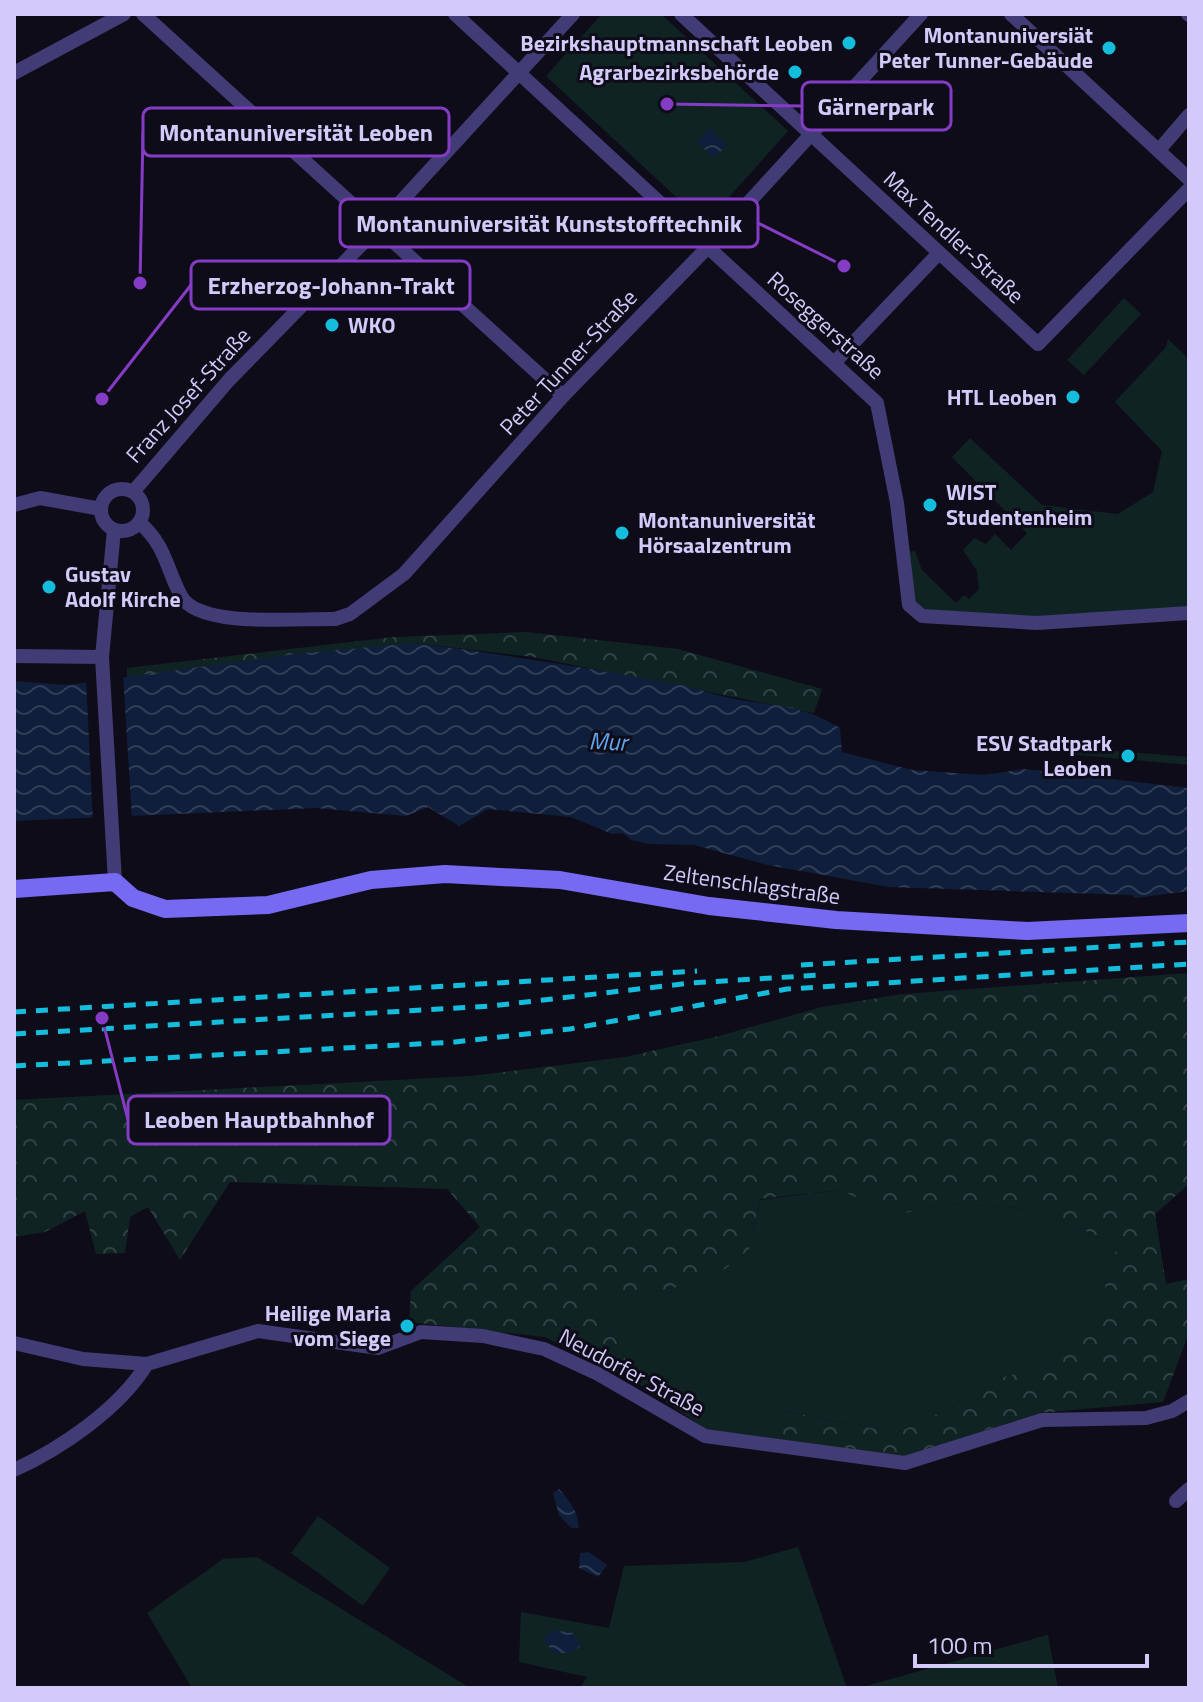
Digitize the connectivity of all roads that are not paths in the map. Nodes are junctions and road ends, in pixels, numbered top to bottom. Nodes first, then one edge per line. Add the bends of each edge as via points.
1 (124, 14) edge
2 (144, 14) edge
3 (455, 14) edge
4 (573, 14) edge
5 (681, 14) edge
6 (921, 14) edge
7 (1011, 14) edge
8 (14, 73) edge
9 (519, 74) junction
10 (1189, 115) edge
11 (808, 134) junction
12 (1159, 150) junction
13 (1189, 179) edge
14 (1189, 189) edge
15 (377, 226) junction
16 (708, 247) junction
17 (939, 253) junction
18 (835, 362) junction
19 (563, 396) junction
20 (133, 492) junction
21 (14, 505) edge
22 (101, 509) junction
23 (139, 522) junction
24 (114, 530) junction
25 (1189, 613) edge
26 (14, 656) edge
27 (102, 664) junction
28 (115, 882) junction
29 (14, 889) edge
30 (1189, 923) edge
31 (14, 1343) edge
32 (147, 1364) junction
33 (1189, 1401) edge
34 (14, 1470) edge
35 (1189, 1489) edge
36 (1176, 1501) dead end

1 - 8 street
2 - 15 street
3 - 9 street, Roseggerstraße
4 - 9 street, Franz Josef-Straße
5 - 11 street, Max Tendler-Straße
6 - 11 street, Peter Tunner-Straße
7 - 12 street
9 - 15 street, Franz Josef-Straße
9 - 16 street, Roseggerstraße
10 - 12 street
11 - 16 street, Peter Tunner-Straße
11 - 17 street, Max Tendler-Straße
12 - 13 street
14 - 17 street, Max Tendler-Straße via 1038,344
15 - 19 street
15 - 20 street, Franz Josef-Straße via 220,390
16 - 18 street, Roseggerstraße
16 - 19 street, Peter Tunner-Straße
17 - 18 street
18 - 25 street, Roseggerstraße via 881,410 894,543 909,605 922,616 1037,623
19 - 23 street, Peter Tunner-Straße via 404,574 350,614 335,619 215,617 191,609 161,544
20 - 22 street via 110,493
20 - 23 street via 143,507
21 - 22 street via 40,498
22 - 24 street
23 - 24 street via 130,530
24 - 27 street
26 - 27 street
27 - 28 street
28 - 29 main road
28 - 30 main road, Zeltenschlagstraße via 133,898 165,909 268,905 371,880 445,874 560,880 709,906 836,920 1027,931
31 - 32 street via 83,1359
32 - 33 street, Neudorfer Straße via 258,1331 378,1348 421,1332 483,1336 544,1349 705,1436 905,1463 1042,1420 1146,1418
32 - 34 street via 106,1408 50,1453
35 - 36 street

